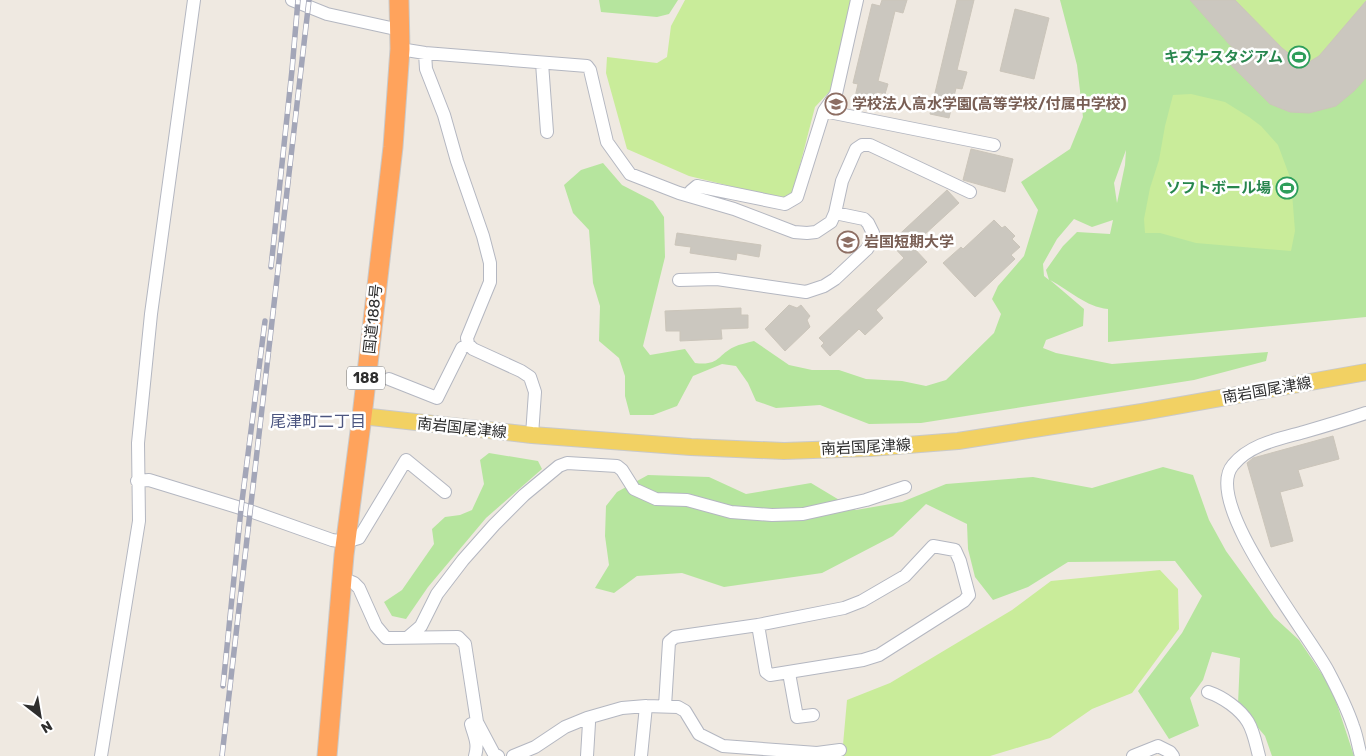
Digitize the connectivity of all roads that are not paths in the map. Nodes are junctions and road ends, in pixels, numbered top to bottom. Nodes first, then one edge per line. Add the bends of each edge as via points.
1 (194, 0) edge
2 (292, 0) edge
3 (399, 0) edge
4 (857, 0) edge
5 (400, 30) junction
6 (400, 49) junction
7 (426, 53) junction
8 (542, 63) junction
9 (824, 111) junction
10 (547, 132) dead end
11 (994, 145) dead end
12 (970, 192) dead end
13 (690, 196) junction
14 (835, 214) junction
15 (680, 280) dead end
16 (468, 344) junction
17 (1366, 372) edge
18 (389, 379) dead end
19 (1366, 413) edge
20 (362, 416) junction
21 (532, 436) junction
22 (137, 480) junction
23 (905, 487) dead end
24 (445, 492) dead end
25 (345, 542) junction
26 (342, 578) junction
27 (758, 624) junction
28 (407, 638) junction
29 (790, 673) junction
30 (1208, 692) dead end
31 (646, 706) junction
32 (665, 706) junction
33 (474, 710) junction
34 (812, 714) dead end
35 (587, 718) junction
36 (840, 750) dead end
37 (1136, 755) edge
38 (101, 756) edge
39 (326, 756) edge
40 (475, 756) edge
41 (498, 756) edge
42 (514, 756) edge
43 (587, 756) edge
44 (642, 756) edge
45 (1173, 756) edge
46 (1259, 756) edge
47 (1361, 756) edge

1 - 22 street via 151,314
2 - 5 street via 327,14
3 - 5 highway, 国道188号 / 188
4 - 9 street via 836,94
5 - 6 highway, 国道188号 / 188
6 - 7 street
6 - 20 highway, 国道188号 / 188
7 - 8 street
7 - 16 street via 426,69 444,115 490,263 490,282 467,338
8 - 10 street
8 - 13 street via 587,66 607,142 630,174
9 - 11 street
9 - 13 street via 796,197 785,204 697,186
12 - 14 street via 870,145 862,145 856,149 842,181
13 - 14 street via 794,232 807,233 823,228
14 - 15 street via 864,219 873,233 872,241 824,286 806,292 717,279
16 - 18 street via 462,348 438,398
16 - 21 street via 530,378 535,392
17 - 21 main road, 南岩国尾津線 via 958,441 870,448 784,451 691,448
19 - 47 street via 1260,445 1243,454 1226,476 1233,513 1253,554 1328,670 1353,726
20 - 21 main road, 南岩国尾津線
20 - 25 highway, 国道188号 / 188
22 - 25 street via 149,480
22 - 38 street via 139,520
23 - 28 street via 866,500 803,514 731,512 687,500 656,499 634,489 617,466 567,463 524,495 494,525 437,594 422,626
24 - 25 street via 406,460 359,538
25 - 26 highway, 国道188号 / 188
26 - 28 street via 354,582 359,588 376,626 386,638
26 - 39 highway, 国道188号 / 188
27 - 29 street via 766,672 770,675
27 - 29 street via 844,608 905,576 933,546 955,550 969,595 964,602 880,655
27 - 32 street via 675,637 669,642
28 - 33 street via 458,637 465,644
29 - 34 street via 797,717
30 - 46 street via 1242,714 1249,724
31 - 32 street
31 - 35 street via 622,708
31 - 44 street
32 - 36 street via 685,711 699,734 723,746 817,753
33 - 40 street via 470,716 478,748
33 - 41 street via 487,742
35 - 42 street
35 - 43 street
37 - 45 street via 1158,746

